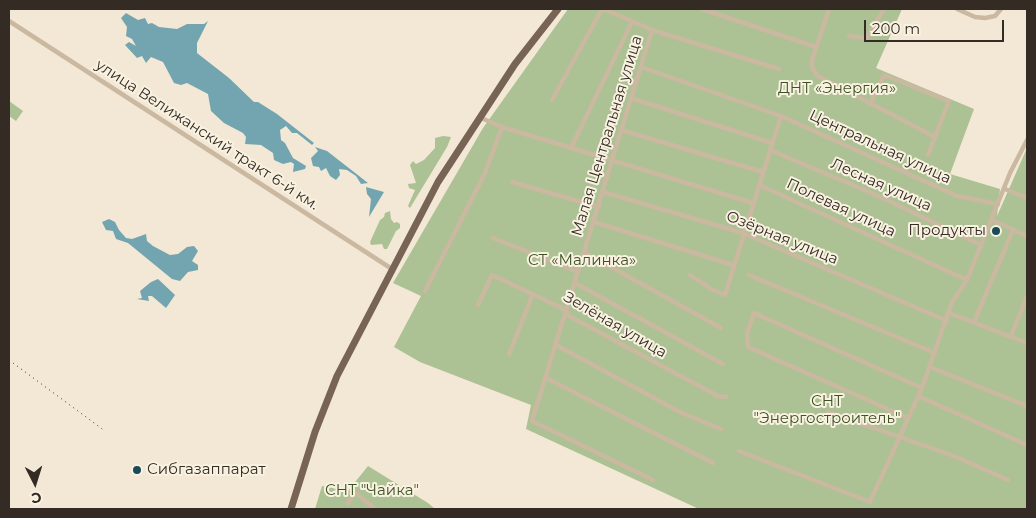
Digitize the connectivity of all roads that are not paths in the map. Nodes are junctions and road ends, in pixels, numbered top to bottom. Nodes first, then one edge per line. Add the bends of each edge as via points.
1 (558, 9) edge
2 (603, 9) edge
3 (702, 9) edge
4 (829, 9) edge
5 (884, 9) edge
6 (957, 9) edge
7 (1001, 9) edge
8 (9, 21) edge
9 (632, 22) junction
10 (652, 30) junction
11 (848, 36) dead end
12 (816, 47) junction
13 (641, 67) junction
14 (779, 69) dead end
15 (631, 98) junction
16 (552, 100) dead end
17 (870, 104) junction
18 (781, 116) junction
19 (479, 117) junction
20 (502, 127) junction
21 (621, 130) junction
22 (935, 137) junction
23 (1027, 140) edge
24 (772, 143) junction
25 (571, 148) junction
26 (770, 150) junction
27 (928, 155) dead end
28 (612, 160) junction
29 (763, 172) junction
30 (512, 182) dead end
31 (759, 185) junction
32 (1005, 189) junction
33 (603, 192) junction
34 (1027, 198) edge
35 (753, 203) junction
36 (998, 204) junction
37 (599, 207) junction
38 (992, 220) junction
39 (594, 222) junction
40 (1013, 230) junction
41 (743, 233) junction
42 (1027, 236) edge
43 (493, 238) dead end
44 (981, 246) junction
45 (584, 252) junction
46 (733, 265) junction
47 (392, 269) junction
48 (578, 272) junction
49 (690, 275) dead end
50 (749, 275) dead end
51 (967, 280) junction
52 (575, 283) junction
53 (425, 291) dead end
54 (533, 294) junction
55 (1027, 296) edge
56 (478, 305) dead end
57 (566, 310) junction
58 (949, 313) junction
59 (947, 321) junction
60 (974, 322) junction
61 (721, 328) dead end
62 (1011, 336) junction
63 (1027, 343) edge
64 (556, 345) junction
65 (935, 353) junction
66 (509, 354) dead end
67 (723, 364) dead end
68 (930, 367) junction
69 (546, 378) junction
70 (922, 388) junction
71 (918, 396) junction
72 (726, 397) dead end
73 (1027, 406) edge
74 (828, 412) dead end
75 (908, 418) junction
76 (721, 429) dead end
77 (900, 436) junction
78 (1027, 445) edge
79 (739, 451) dead end
80 (713, 463) dead end
81 (653, 480) dead end
82 (1008, 480) dead end
83 (348, 503) dead end
84 (291, 509) edge
85 (375, 509) edge

1 - 19 main road
2 - 9 street
2 - 16 street
3 - 12 street
4 - 12 street
5 - 11 street via 867,38
6 - 7 street via 985,18 995,16
8 - 47 street, улица Велижанский тракт 6-й км.
9 - 10 street
9 - 25 street
10 - 13 street, Малая Центральная улица
10 - 14 street
12 - 17 street via 812,60 814,72
13 - 15 street, Малая Центральная улица
13 - 18 street, Центральная улица
15 - 21 street, Малая Центральная улица
15 - 24 street
17 - 22 street
17 - 22 street via 884,75 949,101
18 - 24 street
18 - 36 street, Центральная улица via 957,196
19 - 20 street
19 - 47 main road via 438,182
20 - 25 street
20 - 53 street via 485,173
21 - 28 street, Малая Центральная улица
21 - 29 street
22 - 27 street
23 - 32 street
24 - 26 street
25 - 28 street
26 - 29 street
26 - 44 street, Лесная улица via 874,194
28 - 33 street, Малая Центральная улица
28 - 35 street
29 - 31 street
30 - 37 street
31 - 35 street
31 - 51 street, Полевая улица
32 - 34 street
32 - 36 street
33 - 37 street, Малая Центральная улица
33 - 41 street, Озёрная улица
35 - 41 street
36 - 38 street
37 - 39 street, Малая Центральная улица
38 - 40 street
38 - 44 street
39 - 45 street, Малая Центральная улица
39 - 46 street
40 - 42 street
40 - 60 street
41 - 46 street
41 - 59 street, Озёрная улица
43 - 48 street
44 - 51 street
45 - 48 street, Малая Центральная улица
45 - 61 street
46 - 49 street via 725,295 711,290
47 - 84 main road via 337,376
48 - 52 street, Малая Центральная улица
50 - 65 street
51 - 58 street via 952,302
52 - 57 street, Малая Центральная улица
52 - 67 street
54 - 56 street, Зелёная улица via 492,275
54 - 57 street, Зелёная улица
54 - 66 street
55 - 62 street
57 - 64 street, Малая Центральная улица
57 - 72 street, Зелёная улица via 569,316 718,396
58 - 59 street
58 - 60 street
59 - 65 street
60 - 62 street
62 - 63 street
64 - 69 street, Малая Центральная улица
64 - 76 street via 680,412
65 - 68 street
68 - 70 street
68 - 73 street
69 - 80 street
69 - 81 street, Малая Центральная улица via 532,422
70 - 71 street
70 - 75 street via 754,313 747,333 748,347
71 - 75 street
71 - 78 street
74 - 77 street
75 - 77 street
77 - 79 street via 870,502
77 - 82 street
83 - 85 street via 355,492

